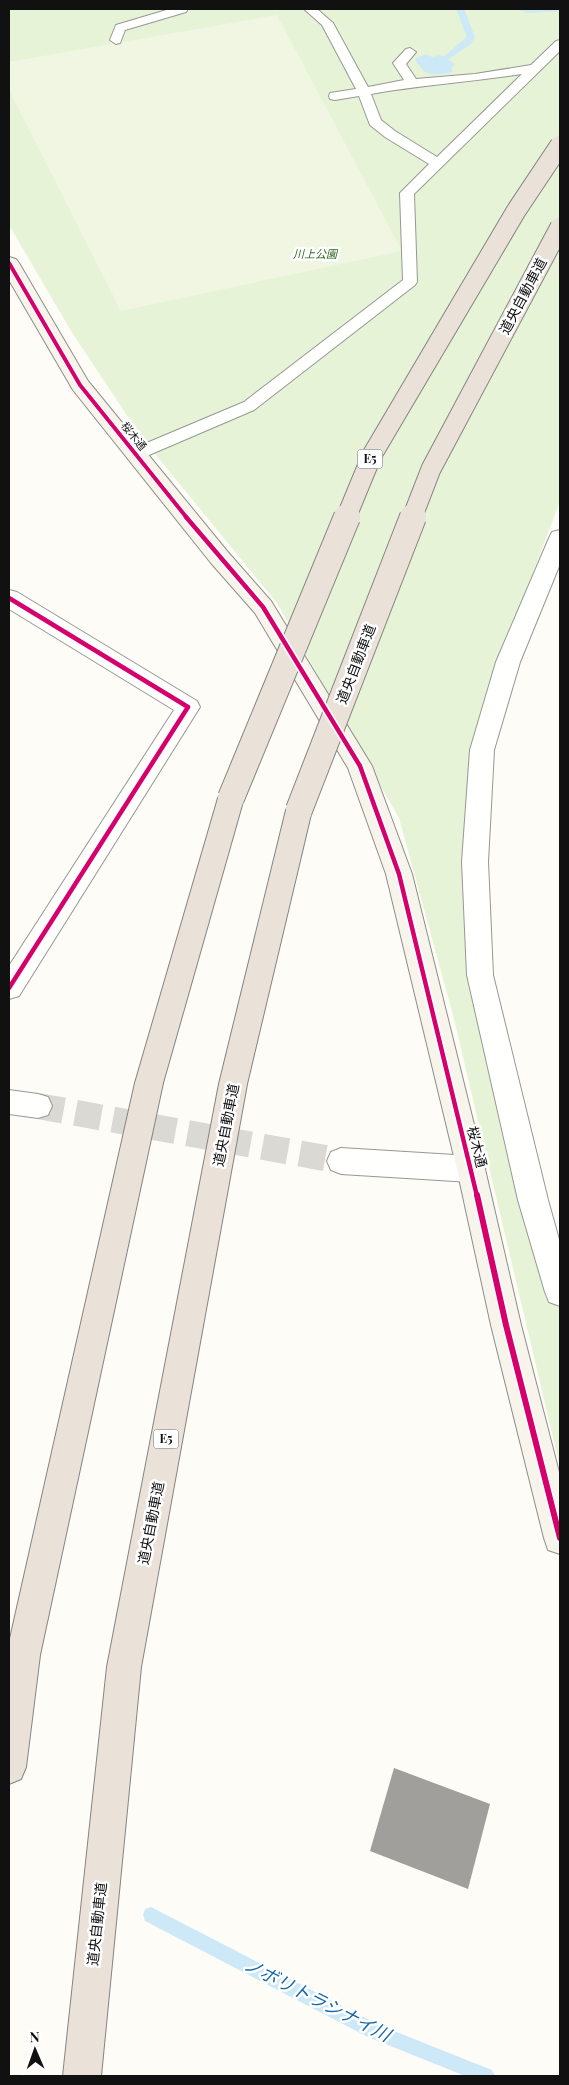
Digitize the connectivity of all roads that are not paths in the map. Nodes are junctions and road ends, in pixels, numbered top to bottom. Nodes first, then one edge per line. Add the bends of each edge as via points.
1 (182, 9) edge
2 (310, 9) edge
3 (116, 40) dead end
4 (560, 44) edge
5 (410, 52) dead end
6 (535, 68) junction
7 (412, 83) junction
8 (364, 91) junction
9 (335, 96) dead end
10 (560, 145) edge
11 (438, 163) junction
12 (560, 227) edge
13 (9, 264) edge
14 (136, 454) junction
15 (560, 538) edge
16 (9, 598) edge
17 (9, 988) edge
18 (9, 1102) edge
19 (38, 1106) tunnel mouth
20 (341, 1161) tunnel mouth
21 (471, 1169) junction
22 (560, 1292) edge
23 (560, 1538) edge
24 (9, 1767) edge
25 (82, 2076) edge

1 - 3 lane via 120,28
2 - 8 lane via 327,23
4 - 6 lane
5 - 7 lane via 399,63
6 - 7 lane via 475,78
6 - 11 lane
7 - 8 lane
8 - 9 lane
8 - 11 lane via 375,122
10 - 24 highway, E5, bridge via 516,211 372,455 231,798 149,1084 23,1655
11 - 14 lane via 407,193 410,282 249,406
12 - 25 highway, 道央自動車道 / E5, bridge via 431,469 299,810 233,1084 124,1667
13 - 14 street, 桜木通 via 80,385
14 - 21 street, 桜木通 via 263,607 360,766 399,874
15 - 22 street via 508,662 482,750 475,862 480,975 532,1200
16 - 17 street via 188,707
18 - 19 street
20 - 21 street
21 - 23 street, 桜木通 via 506,1325

